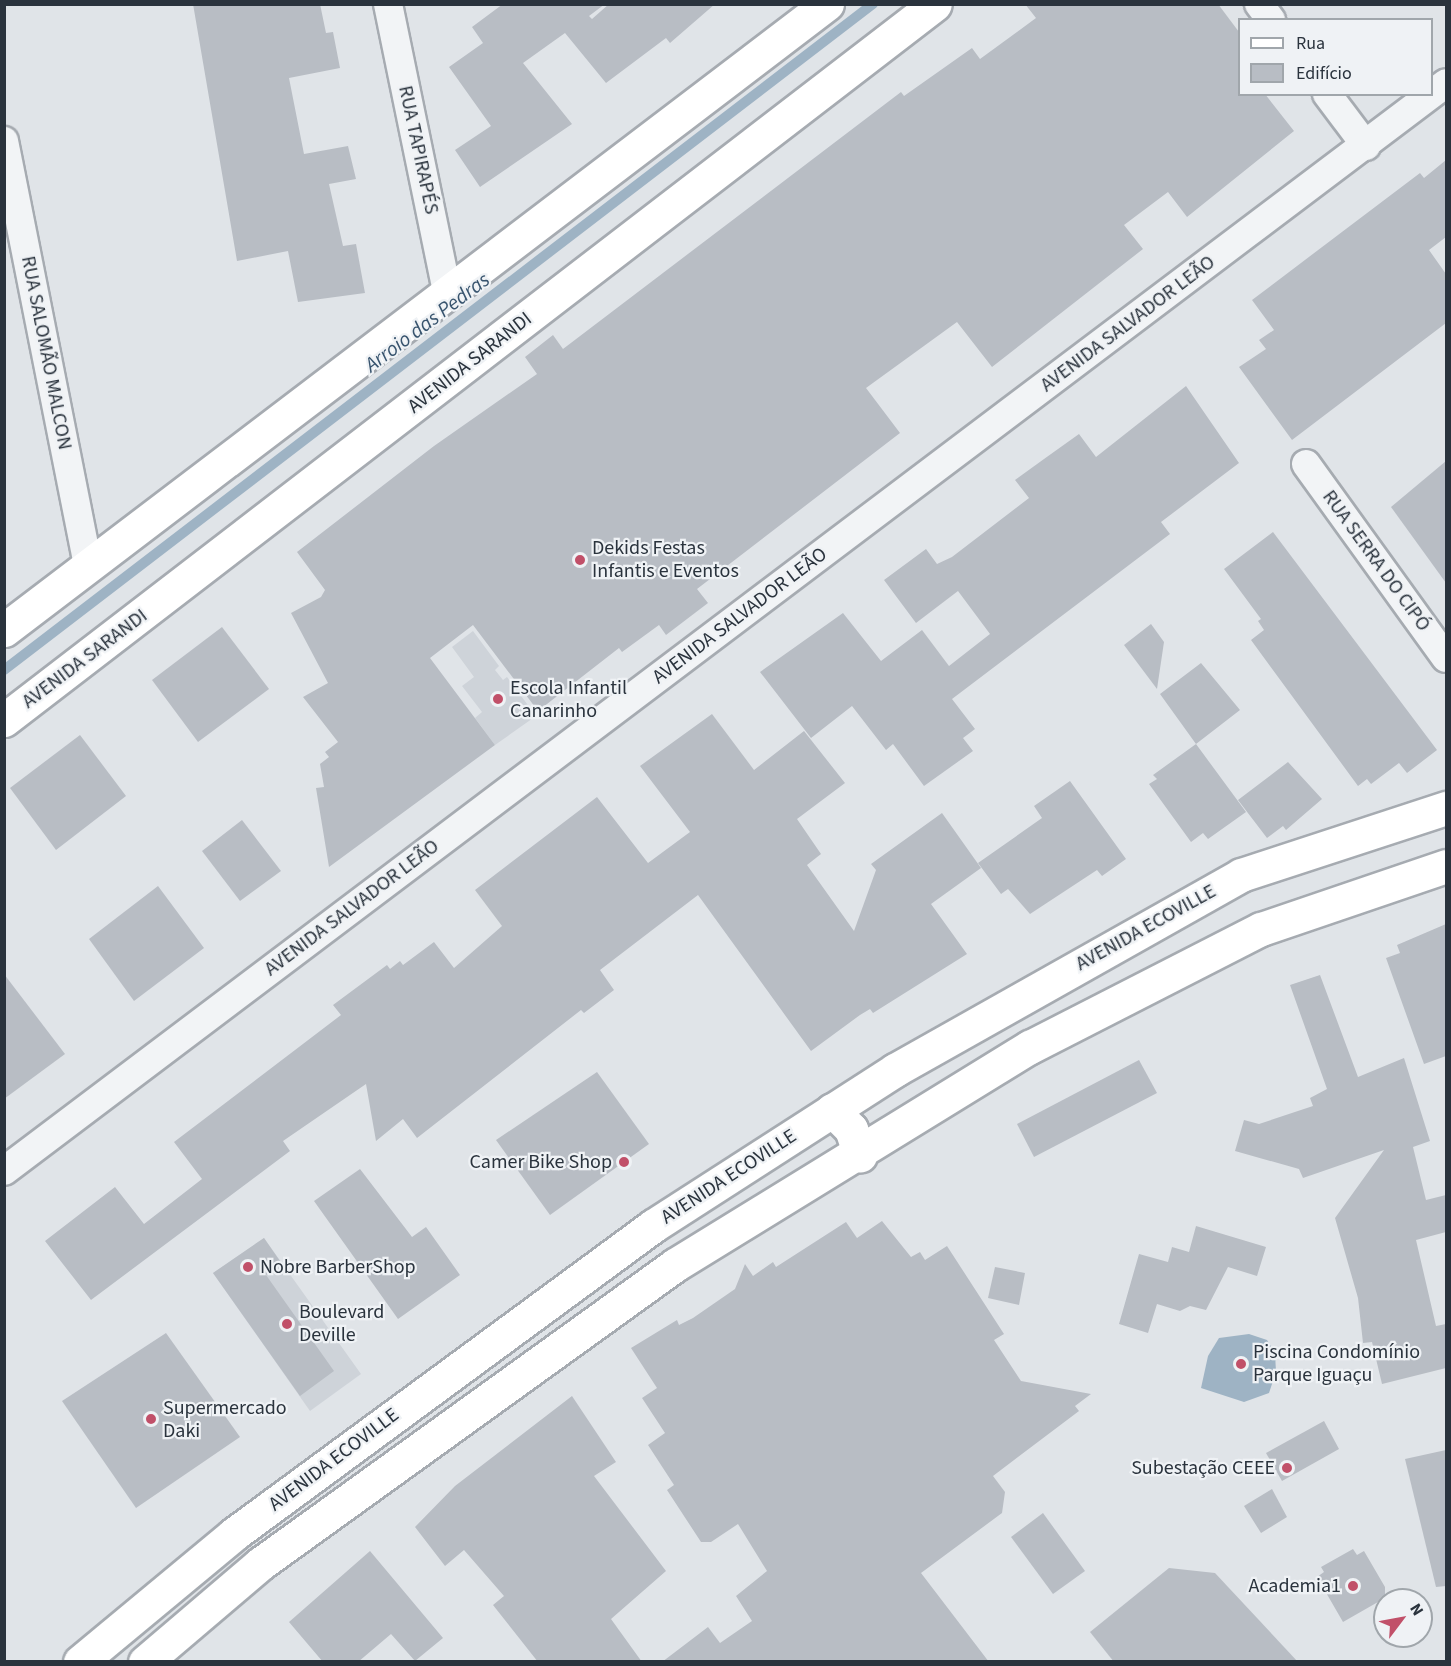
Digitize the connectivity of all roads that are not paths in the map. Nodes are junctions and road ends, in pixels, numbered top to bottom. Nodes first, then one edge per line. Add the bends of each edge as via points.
1 (388, 4) edge
2 (827, 4) edge
3 (935, 4) edge
4 (1259, 4) edge
5 (1269, 18) edge
6 (1446, 84) edge
7 (1433, 94) edge
8 (1328, 96) edge
9 (1431, 96) edge
10 (1366, 146) junction
11 (6, 157) edge
12 (448, 296) junction
13 (1306, 464) dead end
14 (88, 565) junction
15 (4, 630) edge
16 (1446, 658) edge
17 (4, 720) edge
18 (1446, 808) edge
19 (1446, 866) edge
20 (864, 1090) junction
21 (832, 1110) junction
22 (891, 1135) junction
23 (860, 1155) junction
24 (4, 1171) edge
25 (80, 1662) edge
26 (145, 1662) edge

1 - 12 street, RUA TAPIRAPÉS
2 - 12 street
3 - 17 street, AVENIDA SARANDI
4 - 5 street
6 - 7 street, AVENIDA SALVADOR LEÃO
8 - 10 street
9 - 10 street, AVENIDA SALVADOR LEÃO
10 - 24 street, AVENIDA SALVADOR LEÃO
11 - 14 street, RUA SALOMÃO MALCON
12 - 14 street
13 - 16 street, RUA SERRA DO CIPÓ
14 - 15 street
18 - 20 street, AVENIDA ECOVILLE via 1241,875
19 - 22 street, AVENIDA ECOVILLE via 1262,929 1030,1047
20 - 21 street, AVENIDA ECOVILLE
20 - 22 street via 872,1116
21 - 23 street via 851,1129
21 - 25 street, AVENIDA ECOVILLE via 653,1226 486,1347 234,1534
22 - 23 street, AVENIDA ECOVILLE
23 - 26 street, AVENIDA ECOVILLE via 675,1265 497,1389 260,1564

